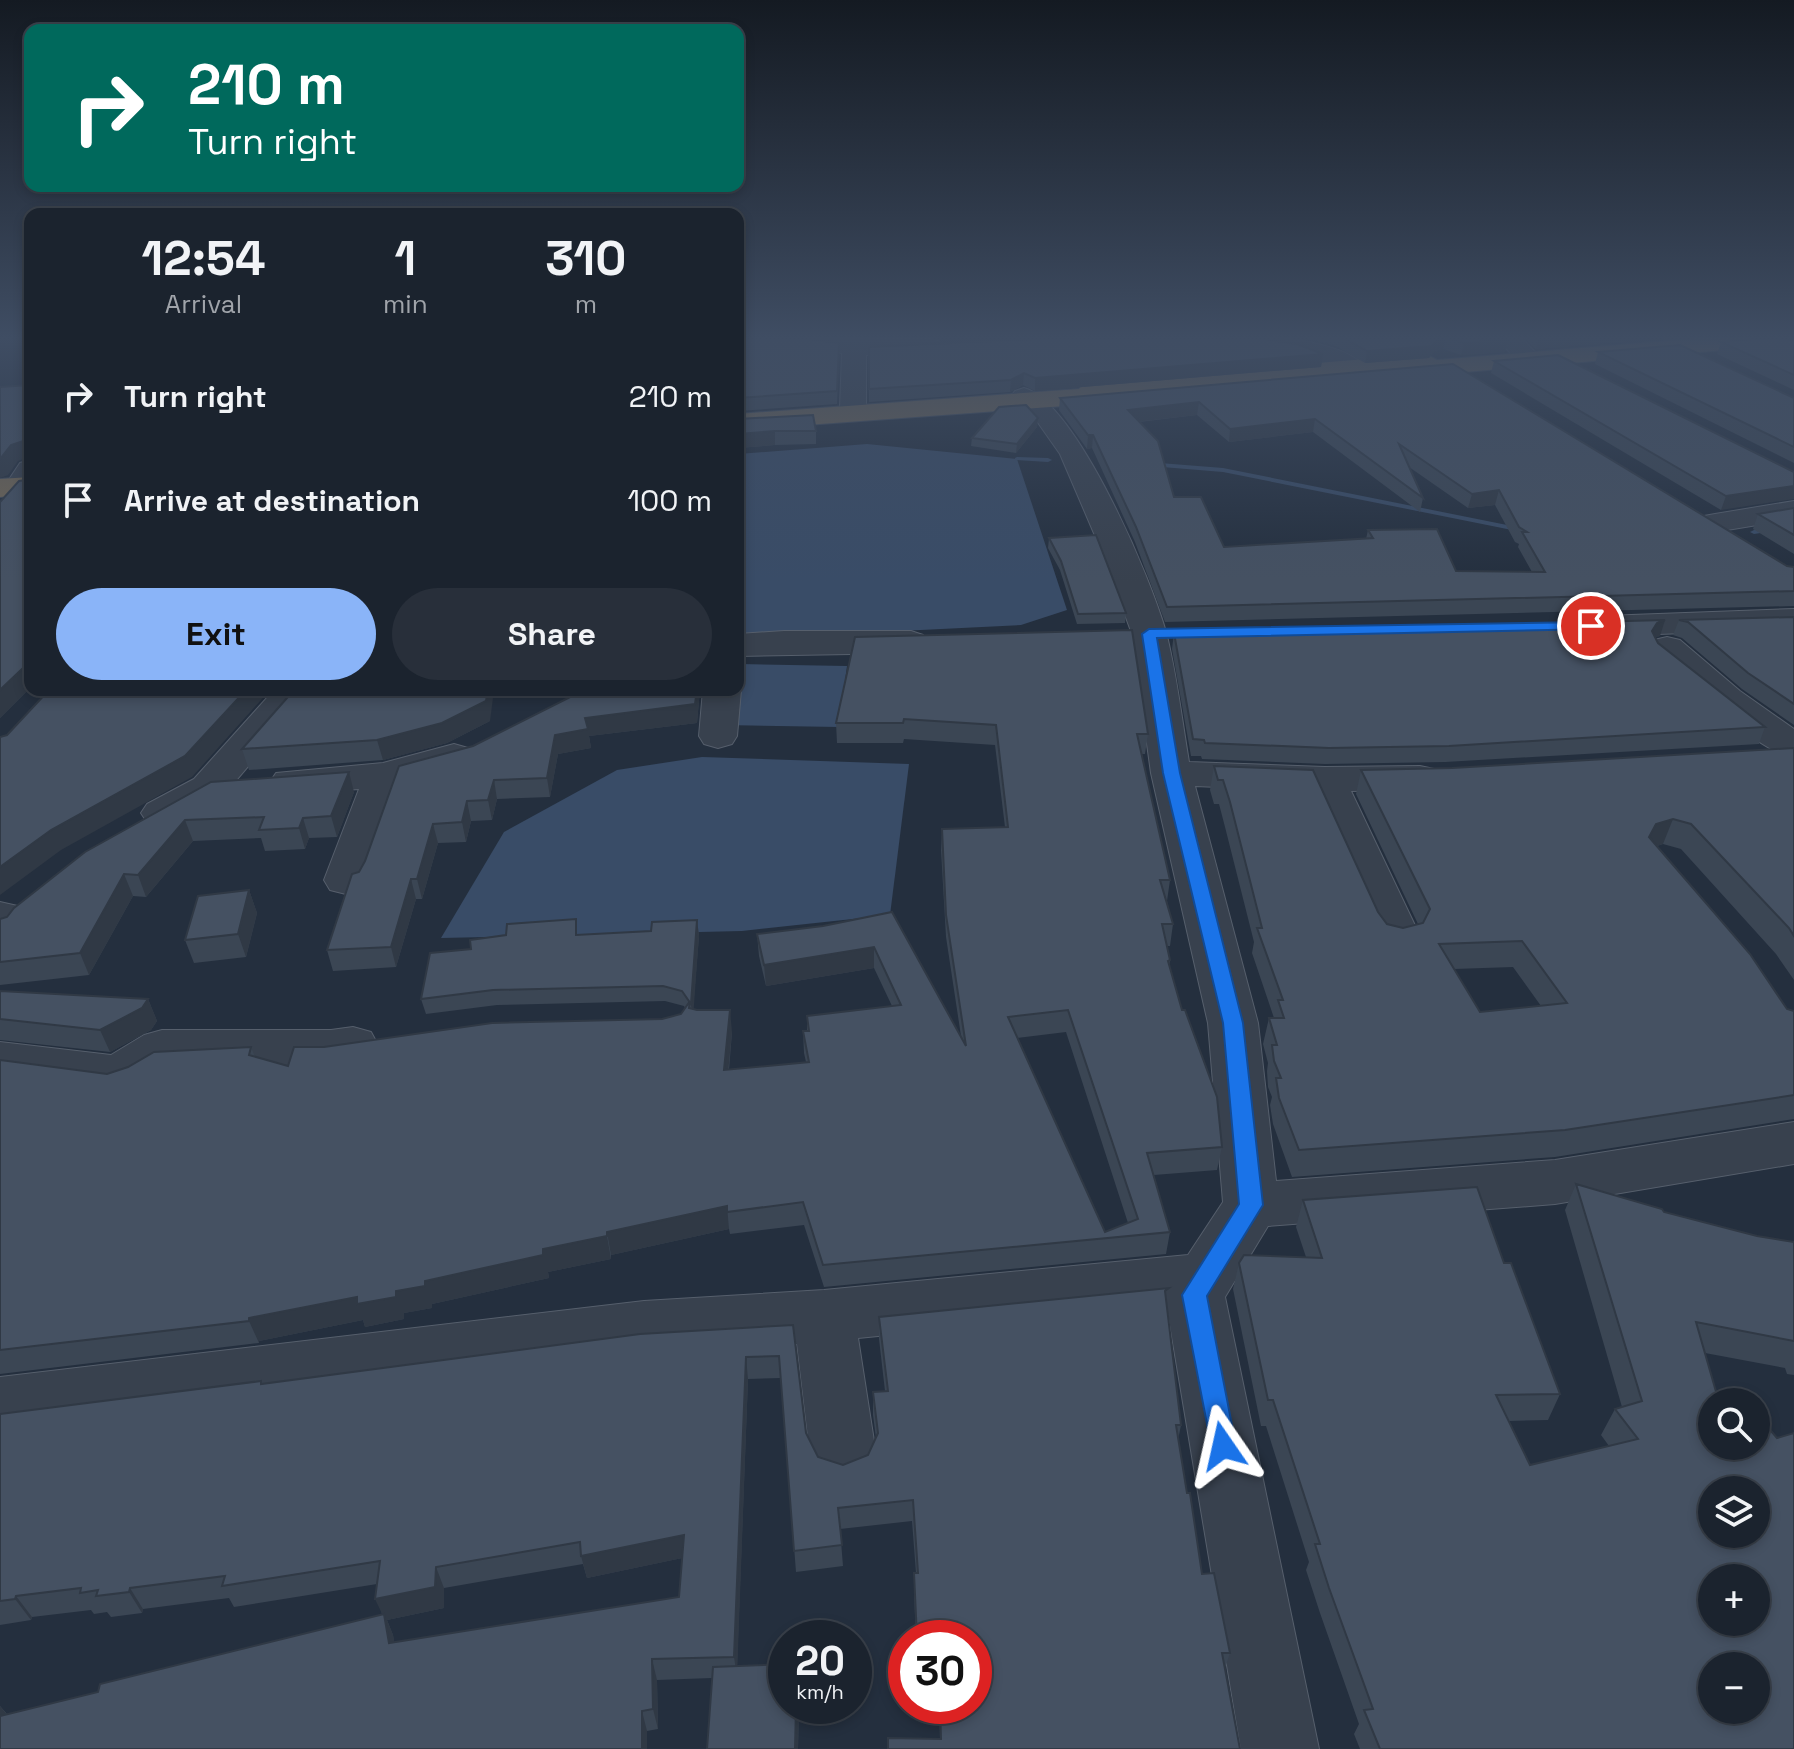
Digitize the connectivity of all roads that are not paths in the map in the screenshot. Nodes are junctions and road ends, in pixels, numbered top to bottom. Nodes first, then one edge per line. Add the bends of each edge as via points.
1 (1049, 420) edge
2 (1794, 510) edge
3 (1752, 545) edge
4 (1794, 619) edge
5 (1666, 636) junction
6 (1583, 640) edge
7 (939, 642) edge
8 (744, 645) edge
9 (289, 696) edge
10 (721, 696) edge
11 (718, 736) dead end
12 (489, 740) edge
13 (1794, 747) edge
14 (1794, 756) edge
15 (1747, 760) edge
16 (1171, 773) junction
17 (384, 775) junction
18 (1461, 776) edge
19 (1325, 779) junction
20 (208, 788) junction
21 (135, 829) edge
22 (346, 880) edge
23 (41, 890) edge
24 (2, 920) edge
25 (1397, 936) edge
26 (391, 1040) edge
27 (0, 1060) edge
28 (1794, 1143) edge
29 (1555, 1182) junction
30 (1251, 1205) junction
31 (1670, 1216) edge
32 (1205, 1278) junction
33 (824, 1316) junction
34 (0, 1406) edge
35 (843, 1454) dead end
36 (1280, 1749) edge

1 - 16 street via 1074,454 1157,643
2 - 3 street via 1703,516
4 - 5 street
5 - 6 street
5 - 13 street via 1727,699
7 - 8 street
9 - 20 street
10 - 11 street
12 - 17 street via 462,754
14 - 15 street
16 - 19 street
16 - 30 street via 1233,1023
17 - 20 street
17 - 22 street
18 - 19 street
19 - 25 street
20 - 21 street
23 - 24 street
26 - 27 street via 331,1048 162,1048 118,1074
28 - 29 street
29 - 30 street
29 - 31 street
30 - 32 street
32 - 33 street
32 - 36 street via 1195,1295
33 - 34 street via 644,1327
33 - 35 street

